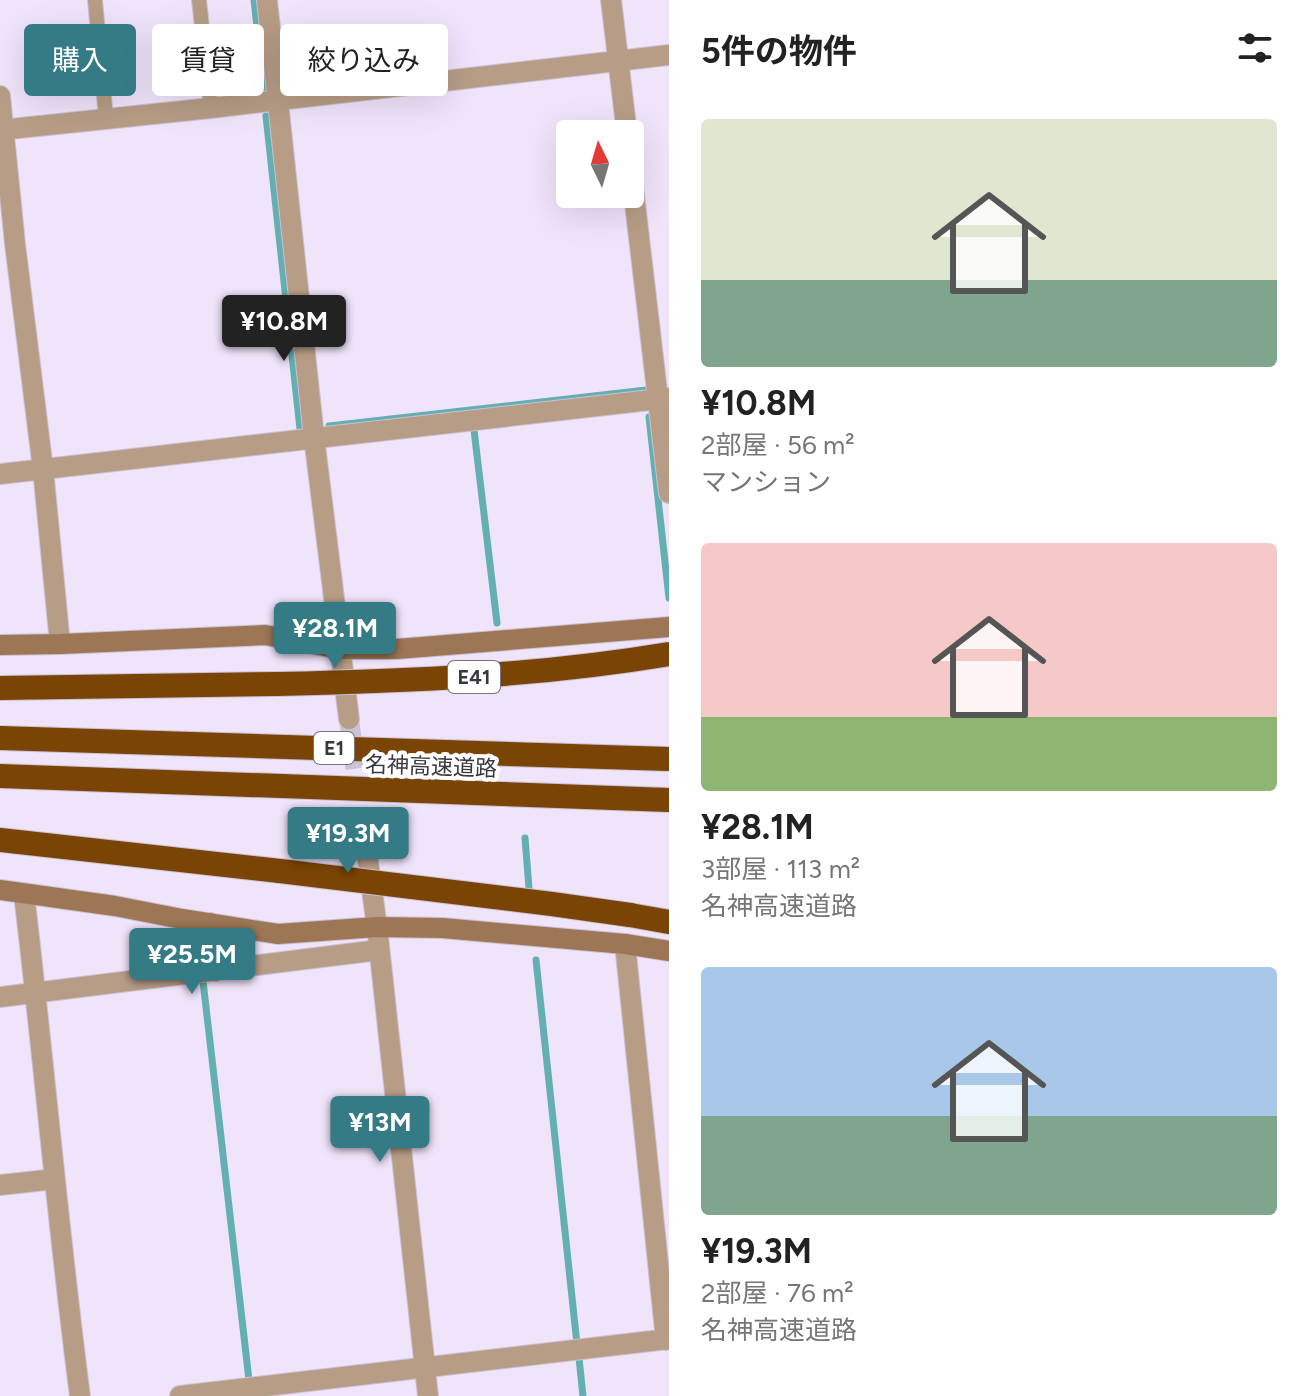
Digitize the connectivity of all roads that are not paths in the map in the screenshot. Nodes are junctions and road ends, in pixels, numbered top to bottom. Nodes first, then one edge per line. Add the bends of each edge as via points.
1 (95, 0) edge
2 (199, 0) edge
3 (267, 0) edge
4 (611, 0) edge
5 (669, 55) edge
6 (618, 60) junction
7 (0, 96) edge
8 (279, 100) junction
9 (211, 108) junction
10 (106, 118) junction
11 (625, 120) edge
12 (2, 130) edge
13 (637, 208) edge
14 (8, 245) edge
15 (664, 398) edge
16 (314, 437) junction
17 (43, 469) junction
18 (0, 474) edge
19 (669, 493) edge
20 (669, 627) edge
21 (60, 644) junction
22 (0, 645) edge
23 (340, 649) junction
24 (669, 654) edge
25 (0, 688) edge
26 (349, 719) tunnel mouth
27 (0, 738) edge
28 (669, 759) edge
29 (0, 776) edge
30 (669, 800) edge
31 (362, 818) tunnel mouth
32 (0, 840) edge
33 (0, 890) edge
34 (24, 894) junction
35 (669, 922) edge
36 (210, 923) junction
37 (377, 927) junction
38 (625, 944) junction
39 (379, 950) junction
40 (669, 951) edge
41 (215, 971) junction
42 (36, 992) junction
43 (0, 997) edge
44 (55, 1179) junction
45 (0, 1185) edge
46 (668, 1340) edge
47 (425, 1367) junction
48 (80, 1396) edge
49 (180, 1396) edge
50 (428, 1396) edge

1 - 10 lane
2 - 9 lane
3 - 8 street
4 - 6 street
5 - 6 street
6 - 8 street
6 - 11 street
7 - 12 street
8 - 9 street
8 - 16 street
9 - 10 street
10 - 12 street
12 - 14 street
13 - 15 street
14 - 17 street
15 - 16 street
15 - 19 street
16 - 17 street
16 - 23 street
17 - 18 street
17 - 21 street
20 - 23 street
21 - 22 street
21 - 23 street via 265,635
23 - 26 street
24 - 25 highway, E41, bridge via 582,668 433,679
27 - 28 highway, 名神高速道路 / E1, bridge
29 - 30 highway, 名神高速道路 / E1, bridge
31 - 37 street
32 - 35 highway, bridge
33 - 34 street
34 - 36 street
34 - 42 street
36 - 37 street via 278,934
36 - 41 street
37 - 38 street
37 - 39 street
38 - 40 street
38 - 46 street
39 - 41 street
39 - 47 street
41 - 42 street
42 - 43 street
42 - 44 street
44 - 45 street
44 - 48 street
46 - 47 street
47 - 49 street
47 - 50 street

